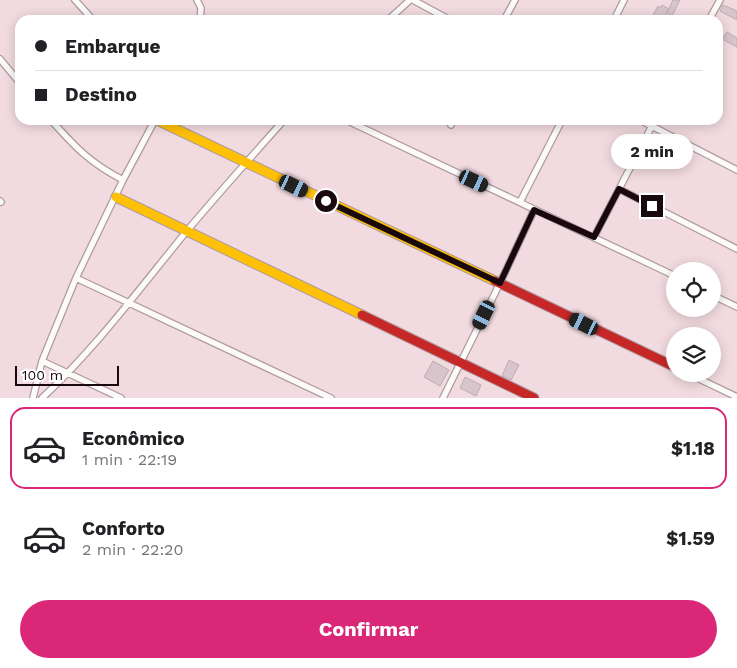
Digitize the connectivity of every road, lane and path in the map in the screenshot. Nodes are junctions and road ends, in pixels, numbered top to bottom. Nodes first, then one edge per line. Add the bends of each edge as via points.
1 (76, 0) edge
2 (197, 0) edge
3 (412, 0) edge
4 (515, 0) edge
5 (624, 0) edge
6 (720, 0) edge
7 (89, 15) edge
8 (200, 15) edge
9 (394, 15) edge
10 (440, 15) edge
11 (507, 15) edge
12 (616, 15) edge
13 (712, 15) edge
14 (0, 59) edge
15 (15, 77) edge
16 (56, 125) edge
17 (153, 125) edge
18 (167, 125) edge
19 (279, 125) edge
20 (357, 125) edge
21 (559, 125) edge
22 (652, 126) joint
23 (246, 162) junction
24 (737, 170) edge
25 (123, 180) junction
26 (619, 189) junction
27 (116, 197) junction
28 (520, 202) junction
29 (534, 210) junction
30 (187, 232) junction
31 (594, 237) junction
32 (737, 249) edge
33 (666, 272) edge
34 (76, 278) junction
35 (500, 283) junction
36 (721, 299) edge
37 (130, 302) junction
38 (737, 307) edge
39 (42, 361) junction
40 (666, 363) edge
41 (460, 364) junction
42 (68, 374) junction
43 (706, 382) edge
44 (737, 397) edge
45 (33, 398) edge
46 (42, 398) edge
47 (122, 398) edge
48 (331, 398) edge
49 (443, 398) edge
50 (534, 398) edge

1 - 7 street
2 - 8 street
3 - 9 street
3 - 10 street
4 - 11 street
5 - 12 street
6 - 13 street
14 - 15 street
16 - 25 street via 79,151
17 - 25 street
18 - 23 street
19 - 23 street
20 - 28 street
21 - 28 street
22 - 24 street
22 - 26 street
23 - 30 street
23 - 35 street
25 - 27 street
26 - 31 street
26 - 32 street
27 - 30 street
27 - 34 street
28 - 29 street
29 - 31 street
29 - 35 street
30 - 37 street
30 - 41 street
31 - 33 street
34 - 37 street
34 - 39 street
35 - 40 street
35 - 41 street
36 - 38 street
37 - 42 street
37 - 48 street
39 - 42 street
39 - 45 street
41 - 49 street
41 - 50 street
42 - 46 street
42 - 47 street
43 - 44 street

